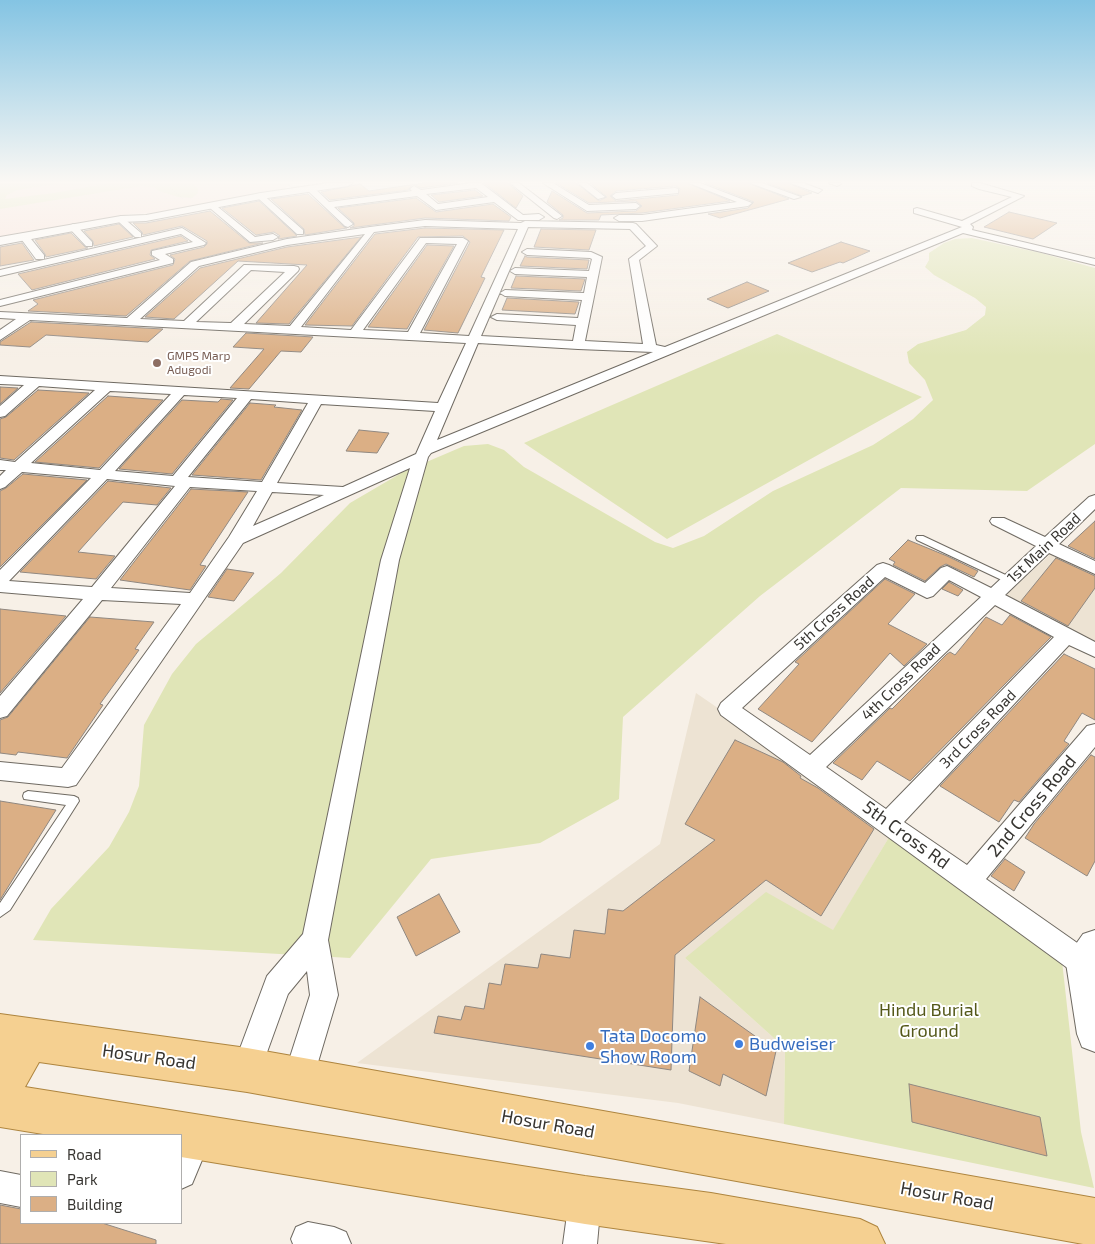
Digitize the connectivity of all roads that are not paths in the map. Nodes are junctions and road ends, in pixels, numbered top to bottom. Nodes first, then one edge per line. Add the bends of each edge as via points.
1 (28, 241) edge
2 (86, 241) edge
3 (136, 241) edge
4 (198, 241) edge
5 (294, 241) edge
6 (364, 241) edge
7 (422, 241) edge
8 (444, 241) edge
9 (517, 241) edge
10 (647, 241) edge
11 (935, 241) edge
12 (1013, 241) edge
13 (89, 244) dead end
14 (1095, 250) edge
15 (527, 252) dead end
16 (1069, 256) junction
17 (40, 257) dead end
18 (1095, 262) edge
19 (515, 271) dead end
20 (1, 272) edge
21 (594, 274) junction
22 (65, 275) dead end
23 (95, 280) junction
24 (13, 282) dead end
25 (505, 292) dead end
26 (589, 297) junction
27 (0, 303) edge
28 (0, 315) edge
29 (28, 316) junction
30 (496, 317) dead end
31 (129, 322) junction
32 (584, 322) junction
33 (186, 325) junction
34 (234, 327) junction
35 (292, 330) junction
36 (354, 334) junction
37 (0, 336) edge
38 (412, 337) junction
39 (472, 339) junction
40 (578, 345) junction
41 (650, 348) junction
42 (672, 349) junction
43 (0, 380) edge
44 (36, 382) junction
45 (106, 387) junction
46 (181, 391) junction
47 (247, 395) junction
48 (316, 399) junction
49 (443, 407) junction
50 (0, 413) edge
51 (423, 454) junction
52 (0, 466) edge
53 (20, 467) junction
54 (104, 474) junction
55 (181, 481) junction
56 (0, 484) edge
57 (268, 488) junction
58 (345, 492) junction
59 (1095, 500) edge
60 (998, 522) dead end
61 (920, 538) dead end
62 (237, 540) junction
63 (1048, 545) junction
64 (1095, 568) edge
65 (0, 580) edge
66 (1009, 580) junction
67 (0, 586) edge
68 (98, 594) junction
69 (992, 596) junction
70 (196, 599) junction
71 (1067, 635) junction
72 (1095, 650) edge
73 (728, 709) joint
74 (0, 710) edge
75 (1095, 732) edge
76 (812, 768) junction
77 (0, 771) edge
78 (28, 796) dead end
79 (888, 823) junction
80 (969, 881) junction
81 (0, 911) edge
82 (315, 940) junction
83 (1089, 954) edge
84 (1095, 1034) edge
85 (14, 1038) edge
86 (247, 1070) junction
87 (298, 1079) junction
88 (0, 1087) edge
89 (0, 1105) edge
90 (112, 1134) edge
91 (189, 1154) edge
92 (0, 1186) edge
93 (20, 1191) edge
94 (585, 1200) junction
95 (1095, 1222) edge
96 (580, 1244) edge
97 (860, 1244) edge

1 - 17 street
2 - 13 street
3 - 20 street via 105,248 109,252 77,259 72,256
4 - 23 street via 201,243 156,253 168,261
5 - 31 street via 195,264
6 - 35 street
7 - 36 street
8 - 38 street via 462,242
9 - 39 street
10 - 41 street via 652,246 634,259
11 - 42 street
12 - 16 street
14 - 16 street
15 - 21 street via 596,256
16 - 18 street
19 - 21 street
20 - 24 street
21 - 26 street
22 - 23 street via 84,271
23 - 27 street
25 - 26 street
26 - 32 street
28 - 29 street
29 - 31 street
29 - 37 street
30 - 32 street
31 - 33 street
32 - 40 street
33 - 34 street
33 - 34 street via 248,267 294,269
34 - 35 street
35 - 36 street
36 - 38 street
38 - 39 street
39 - 40 street
39 - 49 street
40 - 41 street
41 - 42 street
42 - 51 street
43 - 44 street
44 - 45 street
44 - 50 street
45 - 46 street
45 - 53 street
46 - 47 street
46 - 54 street
47 - 48 street
47 - 55 street
48 - 49 street
48 - 57 street
49 - 51 street
51 - 58 street
51 - 82 street via 390,560
52 - 53 street
53 - 54 street
53 - 56 street
54 - 55 street
54 - 65 street
55 - 57 street
55 - 68 street
57 - 58 street
57 - 62 street
58 - 62 street
59 - 63 street, 1st Main Road
60 - 63 street
61 - 66 lane
62 - 70 street
63 - 64 street
63 - 66 street, 1st Main Road
66 - 69 street, 1st Main Road
67 - 68 street
68 - 70 street
68 - 74 street
69 - 71 street
69 - 73 street, 5th Cross Road via 947,572 927,592 883,569
69 - 76 street, 4th Cross Road
70 - 77 street via 68,778
71 - 72 street
71 - 79 street, 3rd Cross Road
73 - 76 street, 5th Cross Rd
75 - 80 street, 2nd Cross Road
76 - 79 street, 5th Cross Rd
78 - 81 lane via 74,801
79 - 80 street, 5th Cross Rd
80 - 83 street, 5th Cross Rd
82 - 86 street via 277,986
82 - 87 street via 324,995
83 - 84 street
85 - 86 main road, Hosur Road
85 - 88 main road
86 - 87 main road, Hosur Road
87 - 95 main road, Hosur Road
89 - 90 main road
91 - 94 main road
92 - 93 street
94 - 96 street
94 - 97 main road via 708,1226

